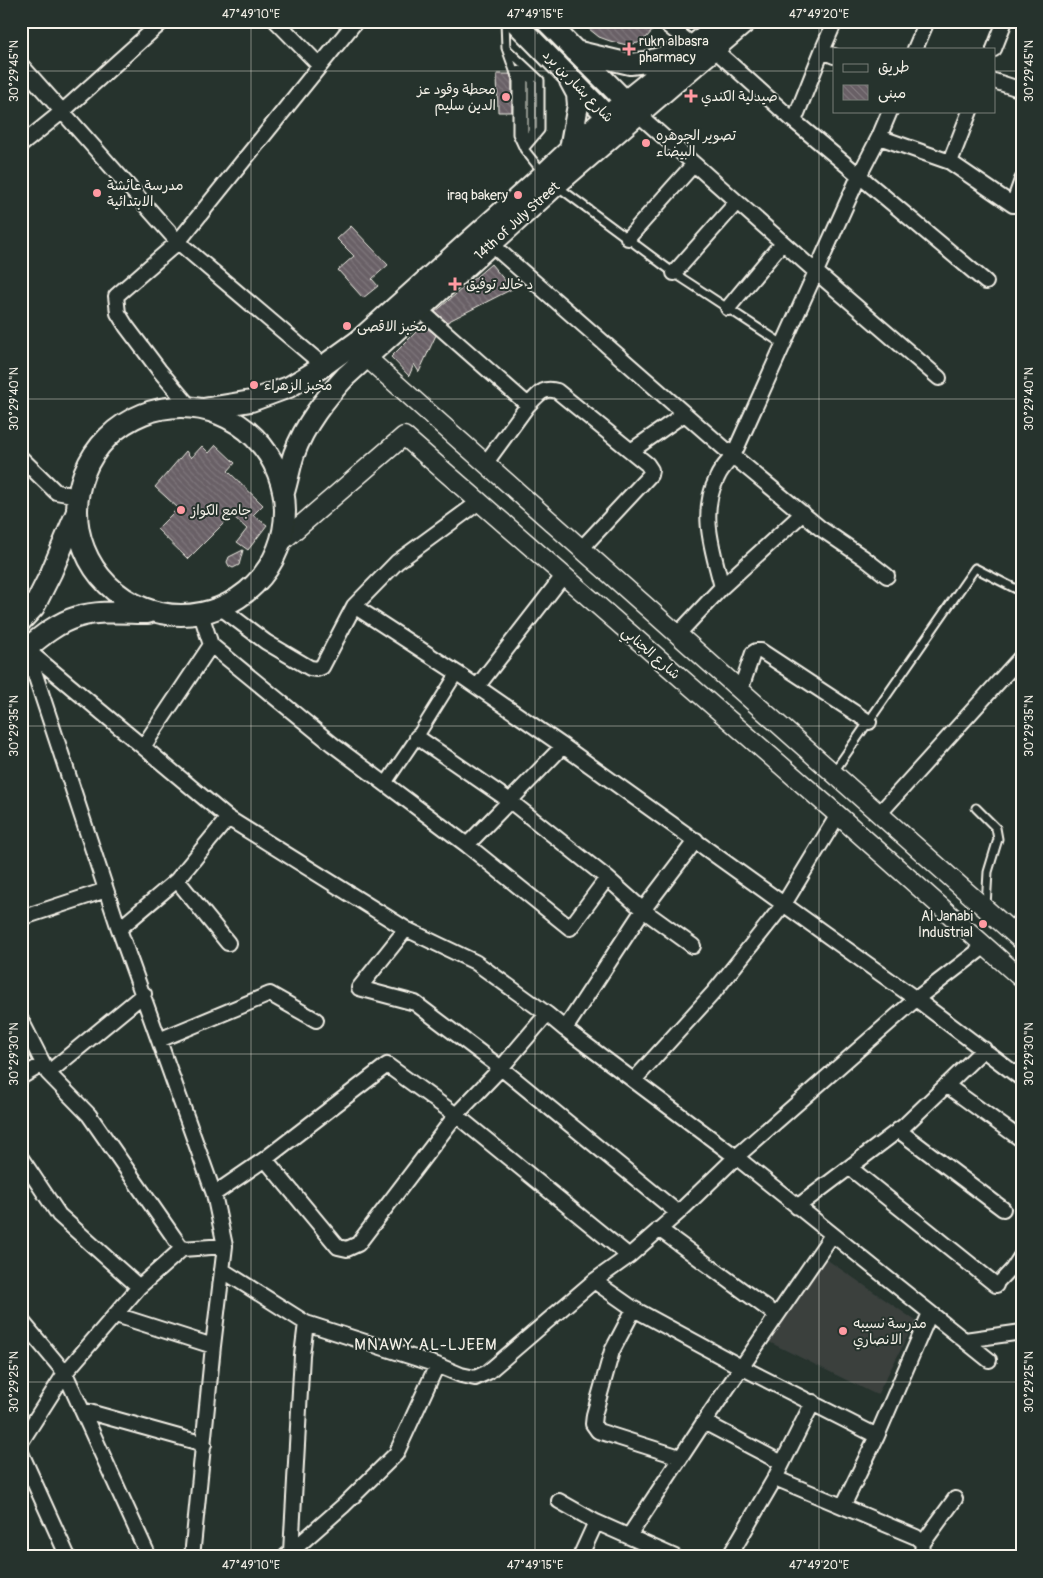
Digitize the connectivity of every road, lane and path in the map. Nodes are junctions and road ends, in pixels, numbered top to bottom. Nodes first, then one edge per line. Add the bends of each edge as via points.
1 (276, 21) edge
2 (356, 21) edge
3 (504, 21) edge
4 (514, 21) edge
5 (546, 21) edge
6 (662, 21) edge
7 (721, 21) edge
8 (747, 21) edge
9 (835, 21) edge
10 (927, 21) edge
11 (1005, 21) edge
12 (155, 24) edge
13 (694, 46) junction
14 (506, 48) junction
15 (915, 48) edge
16 (994, 48) edge
17 (714, 50) junction
18 (575, 51) junction
19 (828, 53) edge
20 (21, 65) edge
21 (320, 66) junction
22 (565, 73) junction
23 (996, 82) edge
24 (1022, 90) edge
25 (632, 108) junction
26 (63, 111) junction
27 (890, 112) edge
28 (970, 112) edge
29 (794, 121) junction
30 (614, 123) junction
31 (879, 137) junction
32 (21, 145) edge
33 (570, 148) junction
34 (524, 149) junction
35 (950, 162) junction
36 (694, 164) junction
37 (859, 176) junction
38 (550, 180) junction
39 (1022, 180) edge
40 (737, 202) junction
41 (628, 238) junction
42 (178, 242) junction
43 (782, 243) junction
44 (490, 244) junction
45 (816, 272) junction
46 (674, 273) junction
47 (986, 282) dead end
48 (728, 308) junction
49 (419, 309) junction
50 (784, 346) junction
51 (366, 357) junction
52 (324, 366) junction
53 (939, 378) dead end
54 (528, 405) junction
55 (197, 408) junction
56 (684, 414) junction
57 (631, 451) junction
58 (732, 456) junction
59 (21, 458) edge
60 (485, 464) junction
61 (284, 492) junction
62 (479, 502) junction
63 (77, 504) junction
64 (803, 513) junction
65 (279, 544) junction
66 (581, 549) junction
67 (563, 576) junction
68 (887, 576) dead end
69 (722, 587) junction
70 (1022, 592) edge
71 (354, 606) junction
72 (221, 608) junction
73 (161, 613) junction
74 (201, 614) junction
75 (21, 621) edge
76 (677, 635) junction
77 (211, 645) junction
78 (24, 651) edge
79 (1022, 656) edge
80 (457, 673) junction
81 (478, 687) junction
82 (740, 691) junction
83 (868, 722) junction
84 (417, 737) junction
85 (563, 746) junction
86 (143, 747) junction
87 (833, 773) junction
88 (385, 784) junction
89 (510, 801) junction
90 (976, 808) dead end
91 (879, 814) junction
92 (838, 815) junction
93 (228, 818) junction
94 (696, 840) junction
95 (467, 845) junction
96 (607, 878) junction
97 (177, 880) junction
98 (106, 890) junction
99 (784, 904) junction
100 (986, 909) junction
101 (643, 910) junction
102 (21, 918) edge
103 (119, 929) junction
104 (406, 929) junction
105 (1018, 930) edge
106 (228, 943) dead end
107 (693, 946) dead end
108 (984, 946) junction
109 (1022, 979) edge
110 (144, 994) junction
111 (916, 999) junction
112 (547, 1014) junction
113 (21, 1020) edge
114 (316, 1020) dead end
115 (565, 1029) junction
116 (159, 1040) junction
117 (984, 1049) junction
118 (500, 1068) junction
119 (46, 1069) junction
120 (21, 1077) edge
121 (1022, 1079) edge
122 (634, 1080) junction
123 (946, 1086) junction
124 (456, 1115) junction
125 (898, 1130) junction
126 (1022, 1140) edge
127 (736, 1157) junction
128 (21, 1158) edge
129 (265, 1159) junction
130 (850, 1168) junction
131 (214, 1194) junction
132 (797, 1207) junction
133 (1003, 1209) dead end
134 (678, 1213) junction
135 (659, 1229) junction
136 (832, 1235) junction
137 (225, 1246) junction
138 (182, 1249) junction
139 (1022, 1252) edge
140 (629, 1256) junction
141 (222, 1270) junction
142 (594, 1282) junction
143 (996, 1286) joint
144 (139, 1287) junction
145 (634, 1309) junction
146 (930, 1313) junction
147 (116, 1315) junction
148 (776, 1315) junction
149 (21, 1320) edge
150 (306, 1323) junction
151 (1022, 1332) edge
152 (964, 1340) junction
153 (213, 1346) junction
154 (989, 1360) dead end
155 (437, 1365) junction
156 (741, 1367) junction
157 (66, 1373) junction
158 (813, 1402) junction
159 (82, 1410) junction
160 (704, 1422) junction
161 (877, 1436) junction
162 (21, 1442) edge
163 (204, 1444) junction
164 (21, 1453) edge
165 (680, 1457) junction
166 (782, 1463) junction
167 (775, 1478) junction
168 (955, 1499) dead end
169 (559, 1501) dead end
170 (843, 1506) junction
171 (596, 1522) junction
172 (629, 1536) junction
173 (921, 1550) edge
174 (292, 1555) edge
175 (667, 1555) edge
176 (68, 1557) edge
177 (149, 1557) edge
178 (192, 1557) edge
179 (580, 1557) edge
180 (729, 1557) edge

1 - 21 street
2 - 21 street
3 - 14 lane
4 - 22 main road, شارع بشار بن برد
5 - 18 main road, شارع بشار بن برد
6 - 13 street
7 - 13 main road, 14th of July Street
8 - 17 main road, 14th of July Street
9 - 19 street
10 - 15 street
11 - 16 street
12 - 26 street
13 - 18 main road via 630,64
13 - 25 main road, 14th of July Street
14 - 34 lane via 518,79 517,134
14 - 34 lane via 532,81 532,131
17 - 25 main road, 14th of July Street
17 - 29 street
18 - 25 main road, شارع بشار بن برد
19 - 29 street
20 - 26 street
21 - 42 street
22 - 30 main road, شارع بشار بن برد
22 - 33 main road via 577,94 577,115
23 - 24 street
25 - 30 main road, 14th of July Street
25 - 36 street
26 - 32 street
26 - 42 street
27 - 31 street
28 - 35 street
29 - 37 street
30 - 33 main road, 14th of July Street
30 - 38 main road, 14th of July Street
31 - 35 street
31 - 37 street
33 - 38 main road, 14th of July Street
34 - 38 lane
35 - 39 street via 1012,205
36 - 40 street
36 - 41 street
37 - 45 street
37 - 47 street
38 - 41 lane
38 - 44 main road, 14th of July Street
38 - 52 main road, 14th of July Street
40 - 43 street
40 - 46 street
41 - 46 lane
42 - 52 street
42 - 55 street via 116,296 118,313 126,326 159,370
43 - 45 street
43 - 48 street
44 - 49 main road, 14th of July Street
44 - 56 street
45 - 50 street
45 - 53 street
46 - 48 lane
48 - 50 lane
49 - 51 main road, 14th of July Street
49 - 54 street
50 - 58 street
51 - 60 street
51 - 61 main road, 14th of July Street via 325,399 309,422 294,453
52 - 55 main road, 14th of July Street via 288,387 251,401
54 - 57 street via 543,390 557,391
54 - 60 street
55 - 61 main road via 227,417 248,430 277,468
55 - 63 main road via 164,408 139,416 116,429 98,448 85,471
56 - 57 street
56 - 58 street
57 - 66 street via 647,464 650,475
58 - 64 street
58 - 69 street via 717,477 709,507 711,543
59 - 63 street via 56,492
60 - 66 street
61 - 65 main road via 285,528
62 - 65 street, شارع الجنابي via 404,436
62 - 67 street, شارع الجنابي
62 - 71 street via 397,562
63 - 73 main road via 80,536 88,559 106,584 132,603
63 - 75 main road via 51,573 34,607
64 - 68 street
64 - 69 street
65 - 72 main road via 273,561 251,589
66 - 76 street
67 - 81 street
67 - 92 street, شارع الجنابي
69 - 76 street
70 - 83 lane via 975,568
71 - 72 street via 322,667 317,669 266,642
71 - 80 street
72 - 74 main road
73 - 74 main road
73 - 78 main road via 98,613 76,617 55,627
74 - 77 street
76 - 82 street
77 - 86 street
77 - 88 street
78 - 86 street
78 - 98 street
79 - 91 street
80 - 81 street
80 - 84 street
81 - 85 street
82 - 83 street via 751,658 760,651
82 - 87 street
83 - 87 lane
84 - 88 street
84 - 89 street
85 - 89 street
85 - 94 street
86 - 93 street
87 - 91 street
88 - 95 street
89 - 95 street
89 - 96 street
90 - 100 lane via 996,828 998,839 988,872
91 - 100 street
92 - 99 street
92 - 108 street, شارع الجنابي
93 - 97 street
93 - 104 street
94 - 99 street
94 - 101 street
95 - 96 street via 570,928
96 - 101 street
97 - 103 street
97 - 106 street
98 - 102 street
98 - 103 street
99 - 111 street
99 - 122 street via 714,992
100 - 105 street
101 - 107 street
101 - 115 street
103 - 110 street
104 - 112 street via 475,962
104 - 118 street via 359,988 415,1003
108 - 109 street, شارع الجنابي
108 - 111 street
110 - 116 street
110 - 119 street
111 - 117 street
111 - 127 street
112 - 115 street
112 - 118 street
113 - 119 street
114 - 116 street via 270,994
115 - 122 street
116 - 131 street
117 - 121 street
117 - 123 street
118 - 124 street
118 - 134 street
119 - 120 street
119 - 138 street via 89,1115
122 - 127 street
123 - 125 street
123 - 126 street
124 - 129 street via 386,1065
124 - 129 street via 358,1244 347,1249 338,1247
124 - 140 street
125 - 130 street
125 - 133 street
127 - 132 street
127 - 134 street
128 - 144 street via 59,1215
129 - 131 street
130 - 132 street
130 - 143 street
131 - 137 street
132 - 136 street
134 - 135 street
135 - 140 street
135 - 148 street
136 - 146 street
136 - 148 street
137 - 138 street
137 - 141 street
138 - 144 street
139 - 143 street
140 - 142 street
141 - 150 street
141 - 153 street
142 - 145 street
142 - 155 street via 488,1372 475,1378
144 - 147 street
145 - 156 street
145 - 165 street via 612,1351 593,1424 598,1431
146 - 152 street
146 - 161 street
147 - 153 street
147 - 157 street
148 - 156 street
149 - 157 street
150 - 155 street
150 - 174 street
151 - 152 street
152 - 154 street
153 - 163 street
155 - 174 street via 396,1454
156 - 158 street
156 - 160 street
157 - 159 street
157 - 162 street
158 - 161 street
158 - 166 street
159 - 163 street
159 - 177 street
160 - 165 street
160 - 166 street
161 - 170 street
163 - 178 street
164 - 176 street
165 - 172 street
166 - 167 street
167 - 170 street
167 - 180 street
168 - 173 street
169 - 171 street
170 - 173 street via 916,1537
171 - 172 street
171 - 179 street
172 - 175 street

